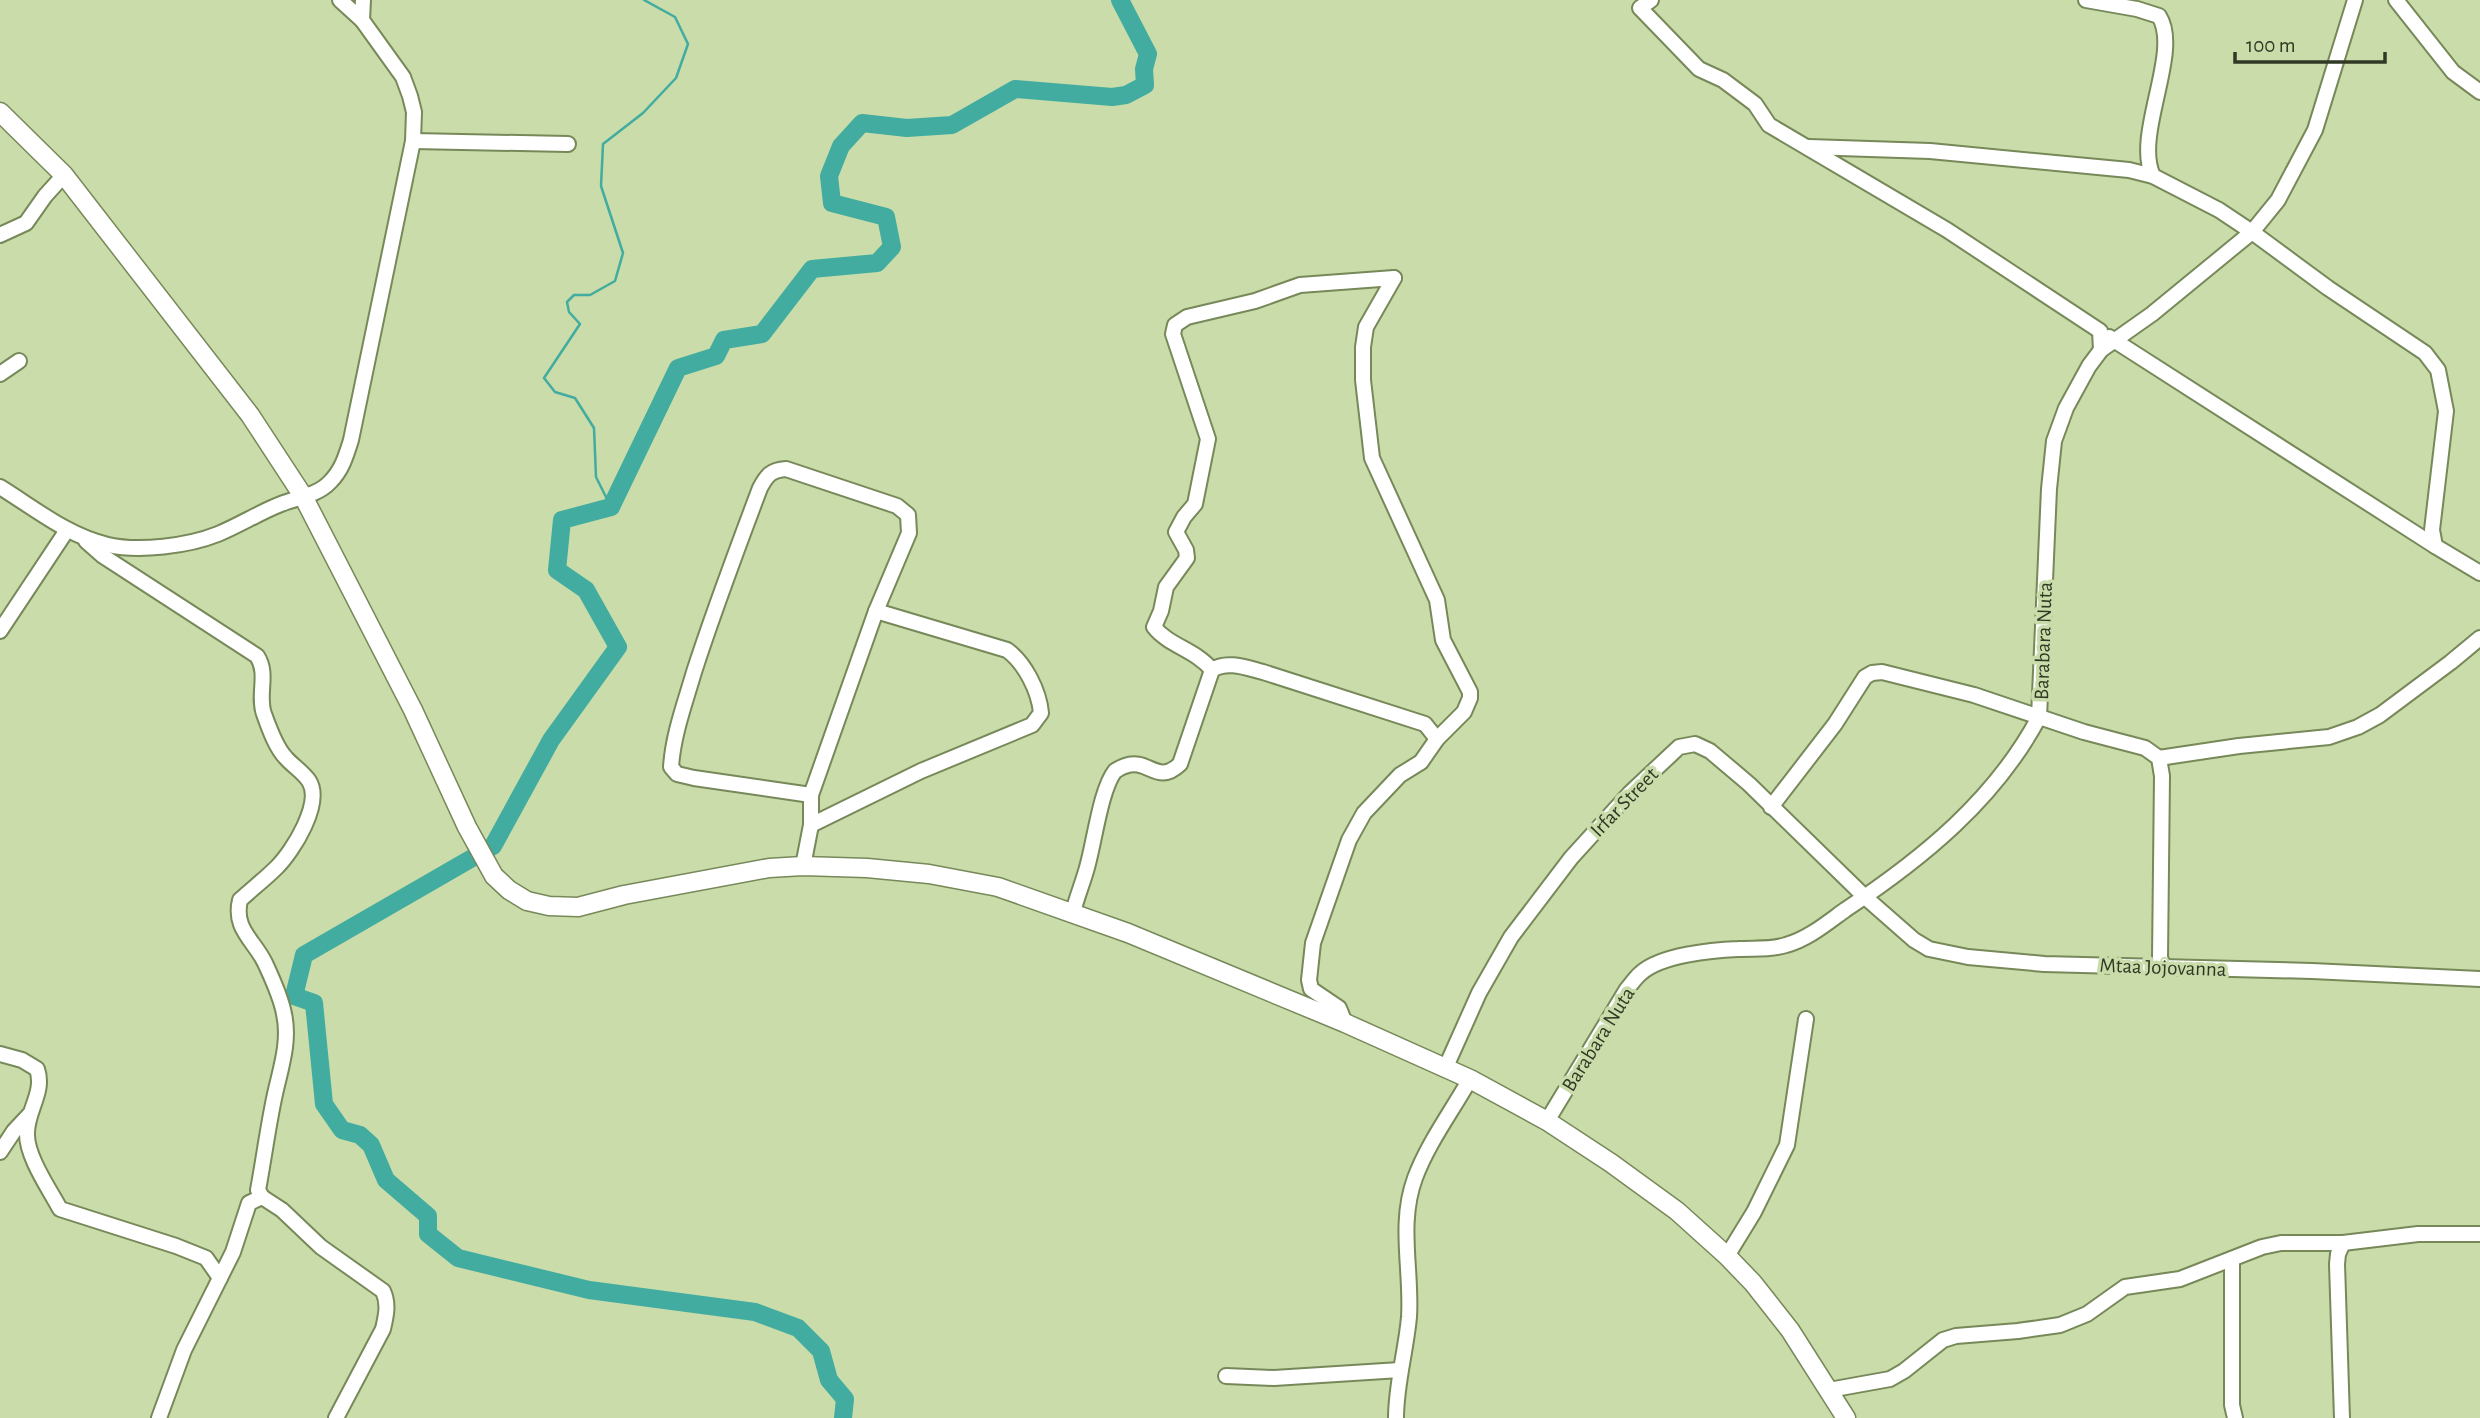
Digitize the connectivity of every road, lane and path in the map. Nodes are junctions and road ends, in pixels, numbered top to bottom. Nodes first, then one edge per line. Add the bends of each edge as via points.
1 (340, 0) edge
2 (363, 0) edge
3 (1651, 0) edge
4 (2087, 0) edge
5 (2355, 0) edge
6 (2396, 0) edge
7 (2131, 4) edge
8 (362, 20) junction
9 (2480, 92) edge
10 (0, 112) edge
11 (414, 141) junction
12 (568, 144) dead end
13 (1810, 147) junction
14 (65, 175) junction
15 (2153, 176) junction
16 (2252, 232) junction
17 (0, 235) edge
18 (2100, 331) junction
19 (2115, 341) junction
20 (2101, 350) junction
21 (19, 361) dead end
22 (0, 374) edge
23 (0, 486) edge
24 (303, 496) junction
25 (67, 530) junction
26 (81, 537) junction
27 (2435, 546) junction
28 (2480, 573) edge
29 (876, 611) junction
30 (0, 631) edge
31 (2480, 638) edge
32 (1212, 670) junction
33 (2039, 717) junction
34 (1437, 739) junction
35 (2159, 758) junction
36 (811, 795) junction
37 (1771, 807) junction
38 (811, 825) junction
39 (803, 866) junction
40 (1865, 897) junction
41 (1073, 913) junction
42 (2164, 967) junction
43 (2480, 979) edge
44 (1807, 1019) dead end
45 (1345, 1023) junction
46 (0, 1054) edge
47 (1445, 1069) junction
48 (1470, 1079) junction
49 (30, 1114) junction
50 (1547, 1121) junction
51 (0, 1152) edge
52 (262, 1197) junction
53 (2480, 1234) edge
54 (2343, 1243) junction
55 (1727, 1256) junction
56 (2232, 1259) junction
57 (220, 1278) junction
58 (1401, 1370) junction
59 (1226, 1376) dead end
60 (1829, 1390) junction
61 (159, 1418) edge
62 (336, 1418) edge
63 (1396, 1418) edge
64 (1846, 1418) edge
65 (2235, 1418) edge
66 (2342, 1418) edge

1 - 8 street
2 - 8 street
3 - 13 street via 1640,8 1699,69 1755,104 1769,125
4 - 7 street
5 - 16 street, Barabara Nuta via 2315,130 2278,200
6 - 9 street via 2453,72
7 - 15 street via 2159,16 2166,27 2149,139
8 - 11 street via 403,77 414,112
10 - 14 main road
11 - 12 street
11 - 24 street via 344,463 330,482
13 - 15 street via 1930,151
13 - 18 street
14 - 17 street via 26,223
14 - 24 main road via 250,415
15 - 16 street
16 - 19 street, Barabara Nuta
16 - 27 street via 2426,353 2438,370 2446,411 2432,530
18 - 19 street
18 - 20 street
19 - 20 street, Barabara Nuta
19 - 27 street
20 - 33 street, Barabara Nuta via 2066,408 2053,442
21 - 22 street
23 - 25 street
24 - 26 street via 181,545 126,547
24 - 39 main road via 485,860 509,890 527,901 578,907 769,868
25 - 26 street
25 - 30 street
26 - 52 street via 257,656 263,669 263,712 283,756 308,778 314,790 309,816 290,850 240,900 238,908 240,927 264,962 287,1031 258,1190
27 - 28 street
29 - 36 street
29 - 36 street via 909,533 908,515 897,506 786,469 768,474 716,603 683,707 671,767 677,774 694,778
29 - 38 street via 1007,650 1023,664 1041,713 1032,725 921,771
31 - 35 street via 2358,727 2329,737
32 - 34 street via 1219,665 1263,672 1425,724
32 - 34 street via 1154,627 1166,587 1186,558 1176,532 1195,504 1208,439 1173,334 1175,325 1187,317 1300,285 1394,278 1366,327 1363,380 1372,458 1437,600 1443,639 1470,692 1464,712
32 - 41 street via 1180,764 1163,774 1137,764 1116,770 1106,789
33 - 35 street via 2145,748
33 - 37 street via 1974,695 1872,673
33 - 40 street, Barabara Nuta via 2024,747 1975,807
34 - 45 street via 1421,762 1401,775 1364,813 1349,840 1313,943 1311,989 1339,1009
35 - 42 street via 2160,958
36 - 38 street
37 - 40 street, Irfar Street
37 - 47 street, Irfar Street via 1710,751 1695,744 1679,747 1571,858 1511,937 1479,993
38 - 39 street
39 - 41 main road via 929,874 998,887
40 - 42 street, Mtaa Jojovanna via 1929,949 2044,964
40 - 50 street, Barabara Nuta via 1787,945 1684,956 1642,971
41 - 45 main road
42 - 43 street, Mtaa Jojovanna
44 - 55 street via 1787,1145
45 - 47 main road
46 - 49 street via 37,1069 41,1082
47 - 48 main road
48 - 50 main road
48 - 58 street via 1433,1141 1411,1194 1405,1234 1409,1318
49 - 51 street
49 - 57 street via 28,1143 60,1209 206,1258
50 - 55 main road via 1677,1211
52 - 57 street via 249,1203
52 - 62 street via 383,1291 386,1298 383,1329
53 - 54 street via 2418,1234
54 - 56 street via 2281,1243
54 - 66 street via 2337,1265
55 - 60 main road via 1790,1330
56 - 60 street via 2180,1279 2125,1287 2087,1314 2060,1325 1943,1340 1890,1379
56 - 65 street
57 - 61 street via 184,1350
58 - 59 street via 1274,1378
58 - 63 street
60 - 64 main road

